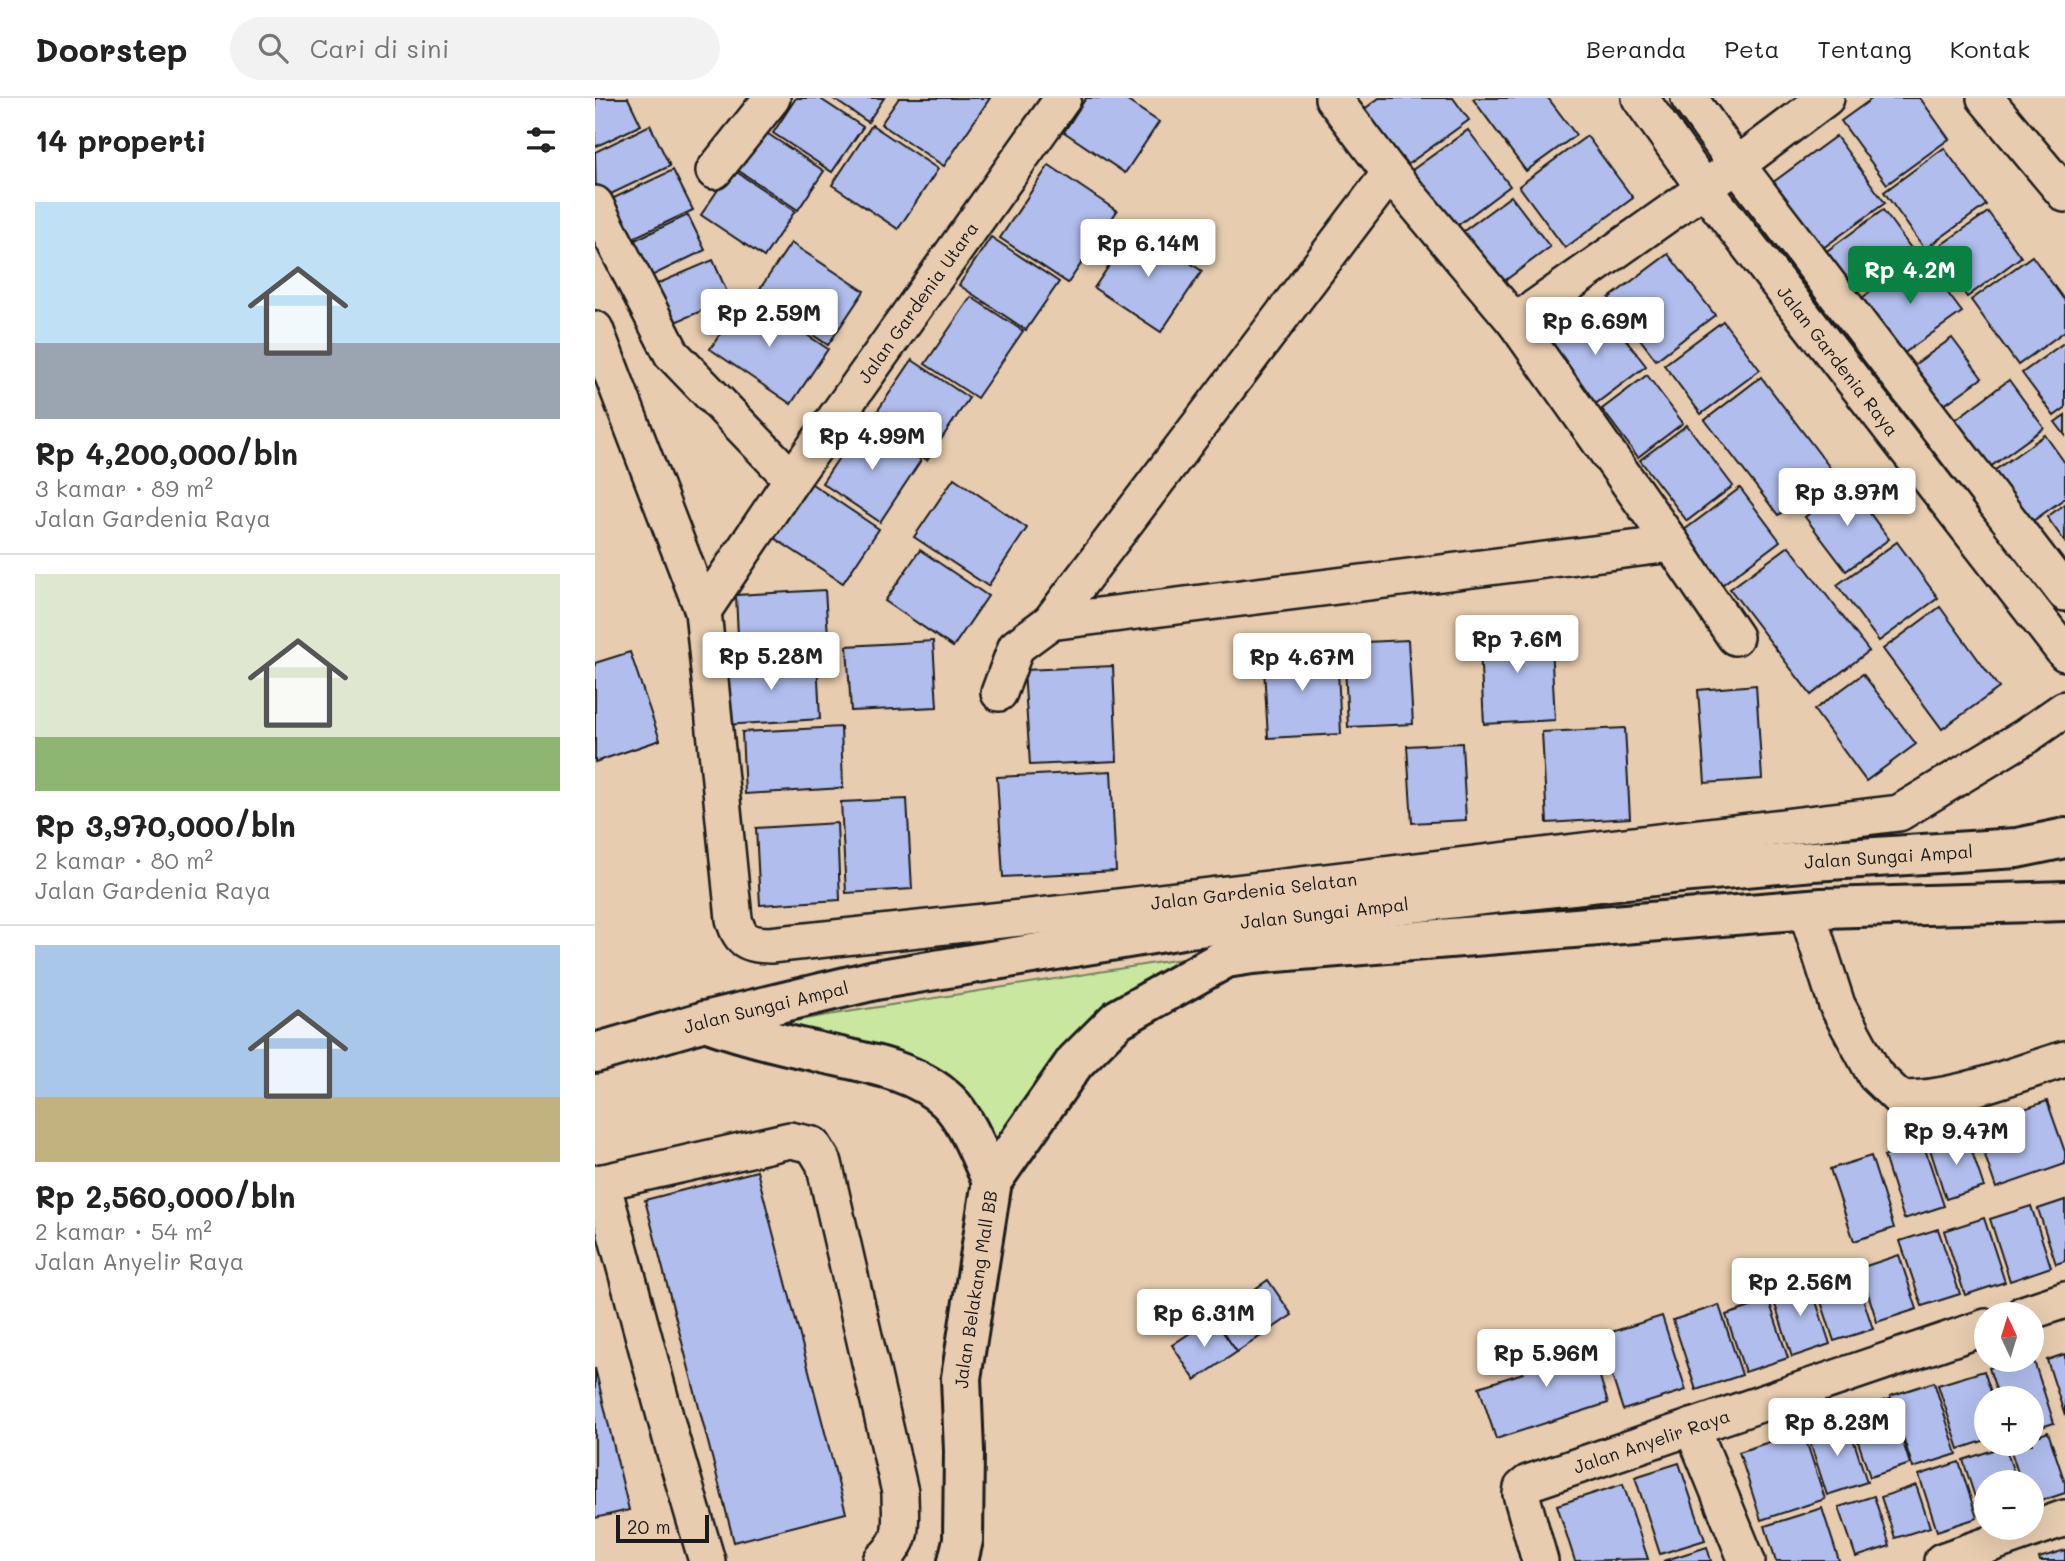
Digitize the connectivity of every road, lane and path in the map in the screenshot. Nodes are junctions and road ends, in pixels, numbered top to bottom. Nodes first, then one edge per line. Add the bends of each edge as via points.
1 (772, 98) edge
2 (1063, 98) edge
3 (1333, 98) edge
4 (1640, 98) edge
5 (1689, 98) edge
6 (1826, 98) edge
7 (1985, 98) edge
8 (1737, 165) junction
9 (714, 172) dead end
10 (1390, 173) junction
11 (1704, 188) junction
12 (2065, 194) edge
13 (595, 204) edge
14 (1515, 322) junction
15 (595, 329) edge
16 (792, 479) junction
17 (1672, 544) junction
18 (2065, 593) edge
19 (703, 611) junction
20 (1050, 622) junction
21 (1735, 638) dead end
22 (2065, 653) edge
23 (999, 693) dead end
24 (2065, 709) edge
25 (2065, 838) edge
26 (2065, 901) edge
27 (1806, 909) junction
28 (1226, 958) joint
29 (705, 1021) junction
30 (595, 1053) edge
31 (2065, 1059) edge
32 (992, 1181) junction
33 (599, 1183) edge
34 (2065, 1300) edge
35 (2044, 1307) edge
36 (1974, 1331) edge
37 (1692, 1427) junction
38 (2065, 1518) edge
39 (2015, 1549) edge
40 (707, 1561) edge
41 (881, 1561) edge
42 (958, 1561) edge
43 (1540, 1561) edge
44 (1747, 1561) edge
45 (1942, 1561) edge

1 - 9 street
2 - 16 street, Jalan Gardenia Utara
3 - 10 street
4 - 11 street, Jalan Gardenia Raya
5 - 8 street
6 - 8 street
7 - 12 street
8 - 11 street
8 - 18 street
10 - 14 street
10 - 20 street
11 - 14 street
11 - 22 street, Jalan Gardenia Raya
13 - 16 street via 671,354
14 - 17 street
15 - 19 street, Jalan Gardenia Selatan
16 - 19 street, Jalan Gardenia Utara
17 - 20 street
17 - 21 street
19 - 24 street, Jalan Gardenia Selatan via 734,919 737,932 755,944 1085,911 1899,813
20 - 23 street via 1016,647
25 - 29 main road, Jalan Sungai Ampal via 2017,848 1680,873 1188,928 874,980
26 - 27 main road, Jalan Sungai Ampal
27 - 28 main road, Jalan Sungai Ampal
27 - 31 street via 1837,1005 1875,1075 1900,1099 1953,1094
28 - 32 main road, Jalan Belakang Mall BB via 1118,1019 1075,1062
29 - 30 main road, Jalan Sungai Ampal
29 - 32 main road via 916,1080 949,1102
32 - 42 main road, Jalan Belakang Mall BB via 961,1378 963,1540
33 - 40 street
33 - 41 street via 790,1140 813,1144 824,1163 900,1492 896,1547
34 - 35 street
36 - 37 street, Jalan Anyelir Raya
37 - 43 street, Jalan Anyelir Raya via 1522,1488
37 - 44 street
38 - 39 street
39 - 45 street

